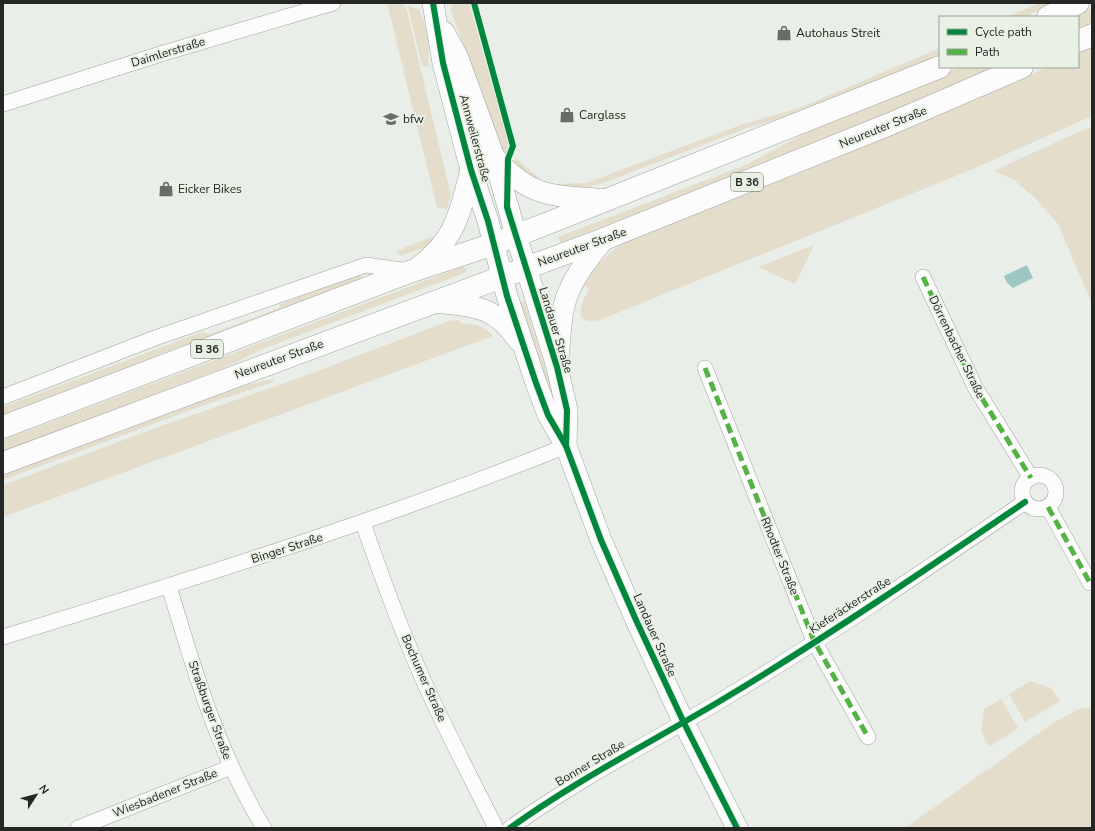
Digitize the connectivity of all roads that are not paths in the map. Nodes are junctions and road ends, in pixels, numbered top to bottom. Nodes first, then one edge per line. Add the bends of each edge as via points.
1 (333, 3) edge
2 (1078, 3) edge
3 (434, 10) edge
4 (1050, 16) edge
5 (1092, 35) edge
6 (1079, 41) edge
7 (939, 67) edge
8 (1020, 68) edge
9 (3, 104) edge
10 (494, 157) junction
11 (471, 170) junction
12 (607, 200) junction
13 (516, 235) junction
14 (604, 239) junction
15 (494, 244) junction
16 (526, 268) junction
17 (412, 271) junction
18 (502, 276) junction
19 (923, 277) dead end
20 (435, 302) junction
21 (525, 350) junction
22 (557, 368) junction
23 (705, 368) dead end
24 (3, 397) edge
25 (3, 427) edge
26 (566, 446) junction
27 (3, 463) edge
28 (1031, 478) junction
29 (1025, 502) junction
30 (1048, 507) junction
31 (363, 523) junction
32 (1090, 583) dead end
33 (169, 586) junction
34 (3, 637) edge
35 (814, 641) junction
36 (684, 723) junction
37 (868, 737) dead end
38 (230, 767) junction
39 (81, 827) edge
40 (264, 828) edge
41 (496, 828) edge
42 (510, 828) edge
43 (737, 828) edge

1 - 9 street, Daimlerstraße
2 - 4 main road
3 - 10 street, Annweilerstraße via 458,58
3 - 11 street, Annweilerstraße via 443,63
5 - 6 main road
7 - 12 main road, B 36
8 - 14 main road, Neureuter Straße / B 36 via 910,116
10 - 12 street via 517,180 543,193
10 - 13 street, Annweilerstraße
11 - 15 street, Annweilerstraße
11 - 17 street via 454,228 429,260
12 - 13 main road, B 36
13 - 15 main road, B 36
13 - 16 street, Annweilerstraße
14 - 16 main road, Neureuter Straße / B 36
14 - 22 street via 584,265 568,294
15 - 17 main road, B 36
15 - 18 street, Annweilerstraße
16 - 18 main road, Neureuter Straße / B 36
16 - 22 street, Landauer Straße
17 - 24 street via 366,265 155,338
17 - 25 main road, B 36
18 - 20 main road, Neureuter Straße / B 36
18 - 21 street, Landauer Straße
19 - 28 street, Dörrenbacher Straße via 975,387
20 - 21 street via 474,306 496,315 513,332
20 - 27 main road, Neureuter Straße / B 36
21 - 26 street, Landauer Straße via 548,415
22 - 26 street, Landauer Straße via 567,410
23 - 35 street, Rhodter Straße
26 - 31 street, Binger Straße
26 - 36 street, Landauer Straße via 601,540
28 - 29 street via 1023,489
28 - 30 street via 1044,476 1053,483 1056,496
29 - 30 street via 1036,509
29 - 35 street, Kieferäckerstraße
30 - 32 street
31 - 33 street, Binger Straße
31 - 41 street, Bochumer Straße via 392,607 430,695
33 - 34 street, Binger Straße
33 - 38 street, Straßburger Straße via 204,700
35 - 36 street, Kieferäckerstraße
35 - 37 street, Rhodter Straße
36 - 42 street, Bonner Straße via 605,766
36 - 43 street, Landauer Straße
38 - 39 street, Wiesbadener Straße
38 - 40 street, Straßburger Straße

